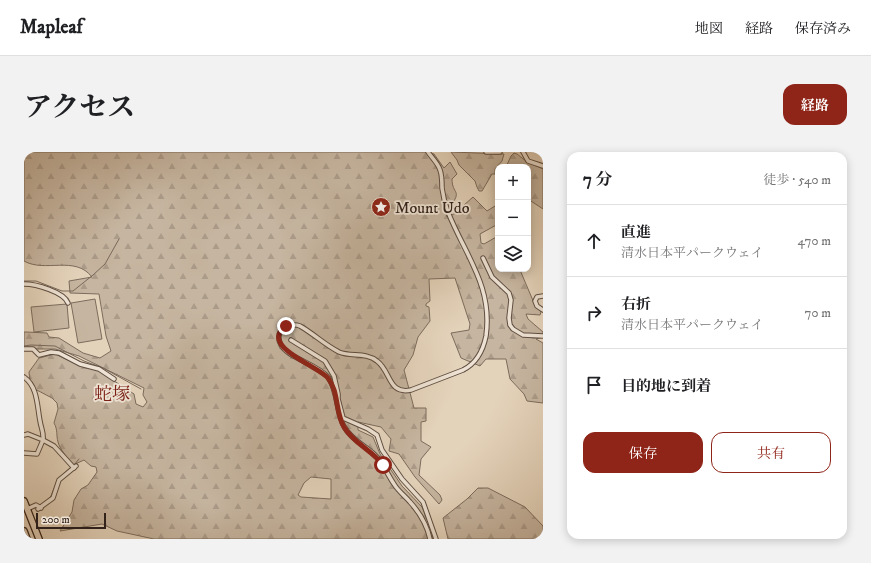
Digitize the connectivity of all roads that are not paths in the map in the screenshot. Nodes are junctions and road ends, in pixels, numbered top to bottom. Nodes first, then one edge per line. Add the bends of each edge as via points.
1 (428, 152) edge
2 (486, 152) edge
3 (500, 152) edge
4 (523, 152) edge
5 (543, 166) edge
6 (483, 258) dead end
7 (24, 284) edge
8 (543, 296) edge
9 (68, 303) dead end
10 (543, 310) edge
11 (543, 336) edge
12 (291, 340) dead end
13 (24, 350) edge
14 (24, 377) edge
15 (114, 379) dead end
16 (24, 435) edge
17 (43, 440) junction
18 (24, 453) edge
19 (24, 500) edge
20 (27, 509) junction
21 (24, 531) edge
22 (27, 539) edge
23 (38, 539) edge
24 (430, 539) edge
25 (436, 539) edge

1 - 24 street via 440,170 447,210 480,279 486,304 486,330 482,352 477,359 458,372 406,391 395,387 382,365 372,358 340,352 298,325 284,327 280,332 279,342 285,350 320,370 328,378 344,427 379,459 396,488 421,515
2 - 3 street
4 - 5 street via 528,161
6 - 11 street via 492,277 509,293 509,318 513,329 523,334
7 - 9 street via 48,289 64,297
8 - 10 street via 537,297 535,301
12 - 25 street via 325,360 334,376 343,418 377,435 382,450 402,479 423,502
13 - 15 street via 33,350 39,355 59,353 80,364 99,369
14 - 17 street via 31,384 38,402
16 - 17 street
17 - 18 street via 37,454
17 - 20 street via 54,446 75,467 59,480 53,498 39,508 36,505
19 - 20 highway
20 - 23 highway
21 - 22 highway

